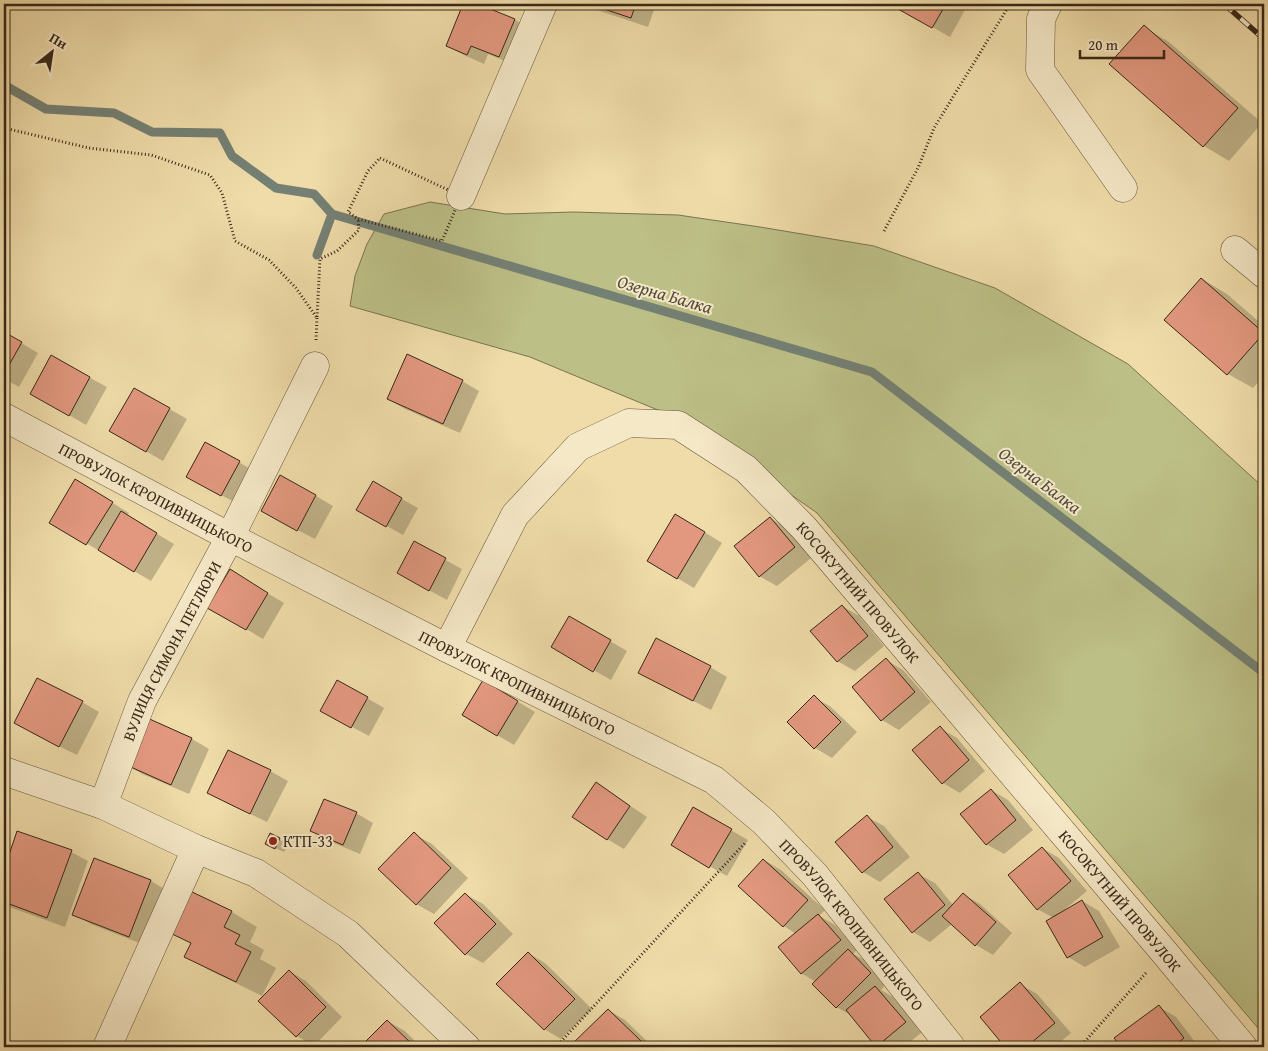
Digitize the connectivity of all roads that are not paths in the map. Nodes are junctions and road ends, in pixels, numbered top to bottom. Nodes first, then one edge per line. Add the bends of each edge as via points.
1 (544, 4) edge
2 (1048, 4) edge
3 (1123, 188) dead end
4 (461, 196) road end
5 (1235, 250) dead end
6 (1264, 274) edge
7 (315, 366) dead end
8 (4, 417) edge
9 (230, 537) junction
10 (447, 648) junction
11 (4, 771) edge
12 (104, 805) junction
13 (196, 849) junction
14 (106, 1047) edge
15 (466, 1047) edge
16 (951, 1047) edge
17 (1243, 1047) edge

1 - 4 street
2 - 3 street via 1041,19 1040,70
5 - 6 street
7 - 9 street, ВУЛИЦЯ СИМОНА ПЕТЛЮРИ
8 - 9 street, ПРОВУЛОК КРОПИВНИЦЬКОГО
9 - 10 street, ПРОВУЛОК КРОПИВНИЦЬКОГО
9 - 12 street, ВУЛИЦЯ СИМОНА ПЕТЛЮРИ via 142,701
10 - 16 street, ПРОВУЛОК КРОПИВНИЦЬКОГО via 714,780 764,822 815,875
10 - 17 street, КОСОКУТНИЙ ПРОВУЛОК via 515,515 578,447 629,423 678,424 746,469 804,528
11 - 12 street
12 - 13 street
13 - 14 street
13 - 15 street via 256,873 348,934

